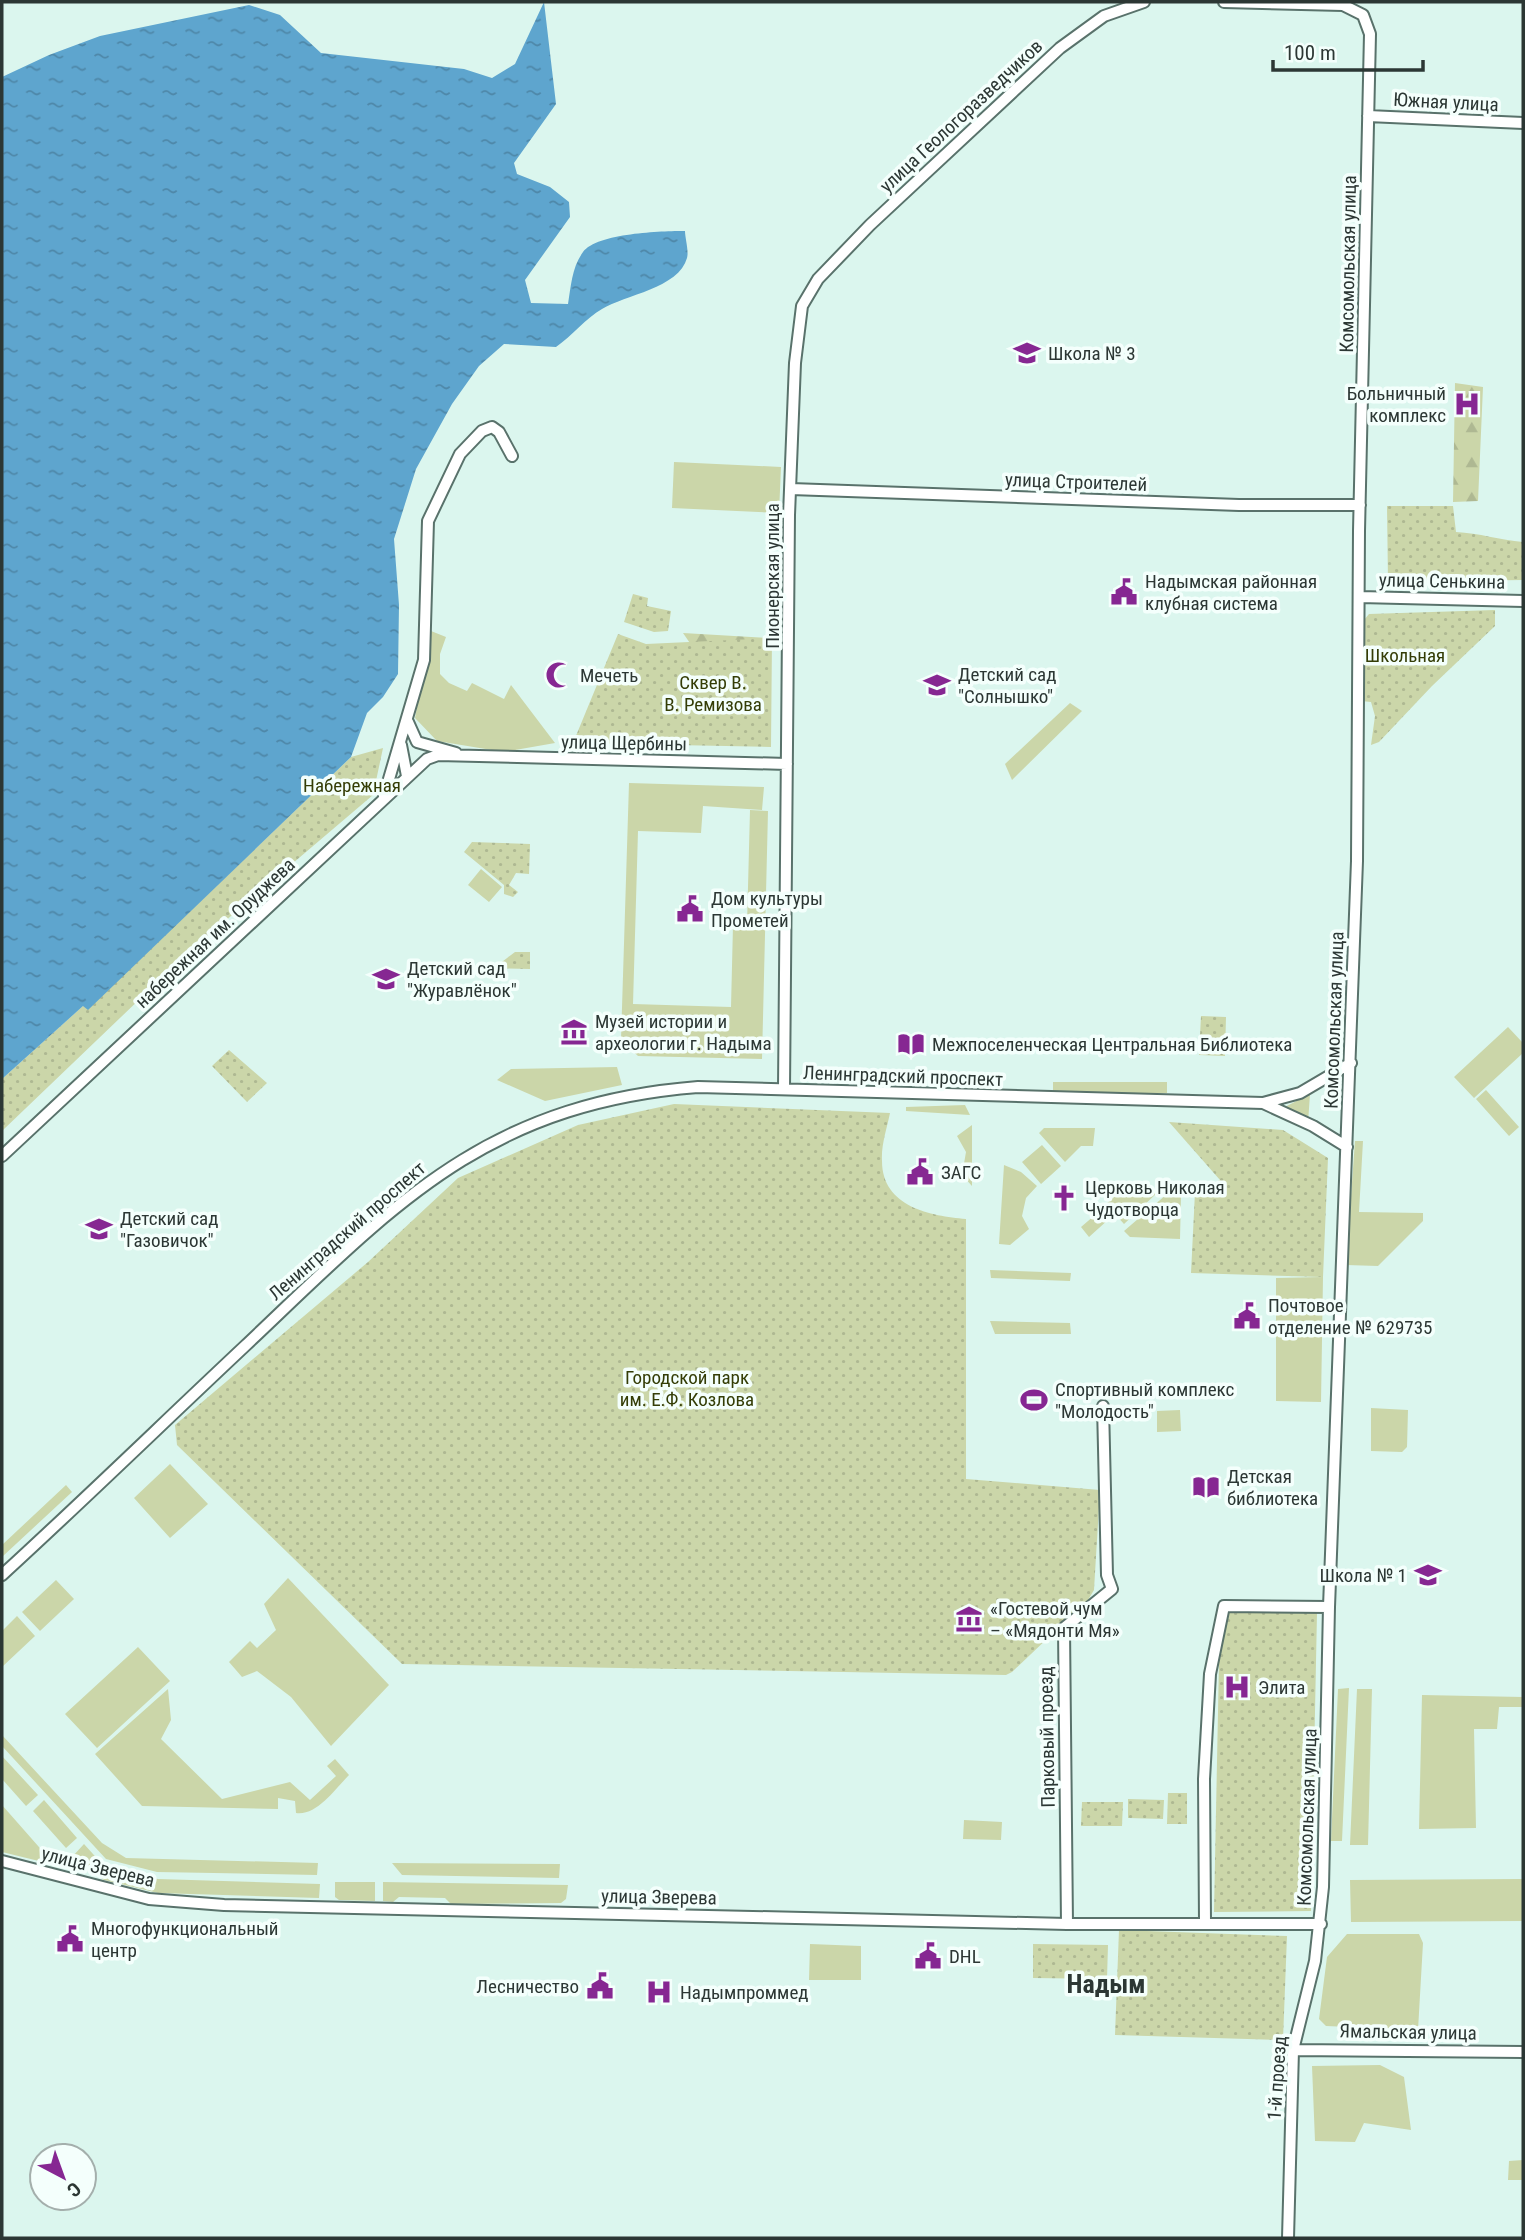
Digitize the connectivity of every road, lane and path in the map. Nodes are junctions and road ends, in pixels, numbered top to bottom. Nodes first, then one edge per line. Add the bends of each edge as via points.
1 (1144, 2) edge
2 (1224, 2) edge
3 (1368, 116) junction
4 (1523, 123) edge
5 (818, 279) joint
6 (512, 456) dead end
7 (791, 489) junction
8 (1360, 505) junction
9 (1360, 597) junction
10 (1523, 601) edge
11 (408, 719) junction
12 (402, 737) junction
13 (460, 756) junction
14 (787, 764) junction
15 (407, 776) junction
16 (383, 799) junction
17 (1351, 1063) junction
18 (784, 1089) junction
19 (1263, 1104) junction
20 (1347, 1147) junction
21 (2, 1156) edge
22 (1103, 1406) dead end
23 (2, 1575) edge
24 (1329, 1607) junction
25 (2, 1861) edge
26 (1205, 1922) junction
27 (1067, 1924) junction
28 (1321, 1924) junction
29 (1293, 2050) junction
30 (1523, 2052) edge
31 (1288, 2238) edge

1 - 5 street, улица Геологоразведчиков via 1118,8 1060,48
2 - 3 street via 1354,8 1363,15 1370,34
3 - 4 street, Южная улица
3 - 8 street, Комсомольская улица
5 - 7 street, Пионерская улица via 802,306 798,324
6 - 11 street via 499,432 492,427 482,431 460,454 428,521 424,660
7 - 8 street, улица Строителей
7 - 14 street, Пионерская улица
8 - 9 street, Комсомольская улица
9 - 10 street, улица Сенькина
9 - 17 street, Комсомольская улица
11 - 12 street
11 - 13 street via 417,742
12 - 15 street via 401,758
12 - 16 street
13 - 14 street, улица Щербины
13 - 15 street, набережная им. Оруджева via 432,756
14 - 18 street, Пионерская улица
15 - 16 street, набережная им. Оруджева
16 - 21 street, набережная им. Оруджева
17 - 19 street via 1300,1093
17 - 20 street, Комсомольская улица
18 - 19 street, Ленинградский проспект
18 - 23 street, Ленинградский проспект via 656,1090 594,1103 513,1132 444,1169 341,1255
19 - 20 street
20 - 24 street, Комсомольская улица
22 - 27 street, Парковый проезд via 1107,1575 1112,1589 1064,1628
24 - 26 street via 1224,1606 1210,1674 1204,1779
24 - 28 street, Комсомольская улица
25 - 27 street, улица Зверева via 140,1897 192,1903
26 - 27 street, улица Зверева
26 - 28 street, улица Зверева
28 - 29 street, 1-й проезд
29 - 30 street, Ямальская улица
29 - 31 street, 1-й проезд

